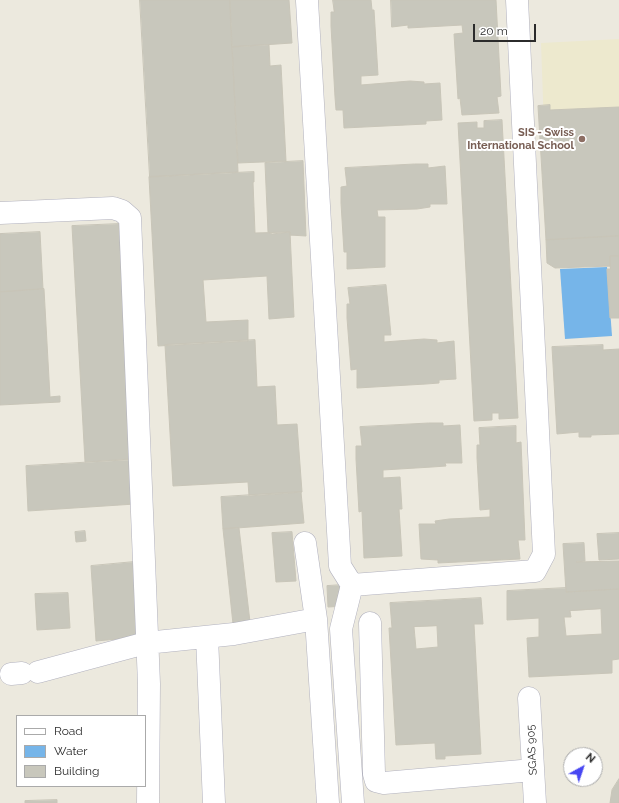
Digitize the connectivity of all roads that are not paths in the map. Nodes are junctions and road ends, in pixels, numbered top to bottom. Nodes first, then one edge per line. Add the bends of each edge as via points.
1 (517, 0) edge
2 (307, 1) dead end
3 (0, 213) edge
4 (305, 543) dead end
5 (352, 585) junction
6 (316, 619) junction
7 (370, 623) dead end
8 (207, 637) junction
9 (146, 643) junction
10 (24, 673) dead end
11 (529, 698) dead end
12 (533, 770) junction
13 (148, 803) edge
14 (214, 803) edge
15 (328, 803) edge
16 (353, 803) edge
17 (535, 803) edge

1 - 5 lane via 544,554 535,571
2 - 5 lane via 340,566
3 - 9 lane via 113,208 130,218
4 - 6 lane
5 - 16 lane via 342,630
6 - 8 lane
6 - 15 lane
7 - 12 lane via 376,781 384,783
8 - 9 lane
8 - 14 lane
9 - 10 lane
9 - 13 lane via 149,684
11 - 12 lane, SGAS 905
12 - 17 lane, SGAS 905

